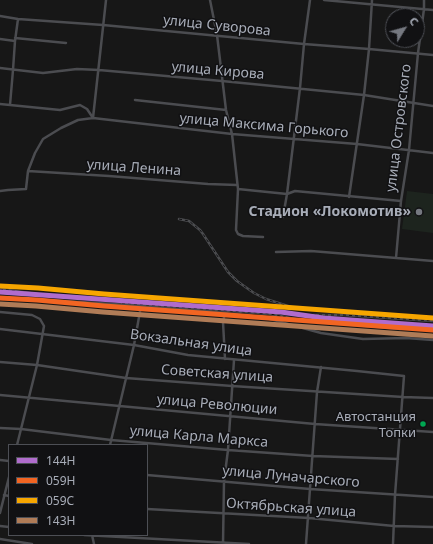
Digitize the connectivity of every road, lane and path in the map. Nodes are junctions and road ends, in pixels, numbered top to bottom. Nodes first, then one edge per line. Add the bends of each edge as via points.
1 (106, 0) edge
2 (210, 0) edge
3 (310, 0) edge
4 (324, 0) edge
5 (372, 0) edge
6 (372, 4) junction
7 (414, 8) edge
8 (0, 16) edge
9 (18, 19) junction
10 (103, 25) junction
11 (217, 35) junction
12 (0, 39) edge
13 (15, 40) junction
14 (66, 43) dead end
15 (304, 44) junction
16 (419, 48) edge
17 (369, 49) junction
18 (418, 54) junction
19 (433, 55) edge
20 (0, 68) edge
21 (14, 70) junction
22 (99, 70) junction
23 (222, 81) junction
24 (300, 88) junction
25 (364, 95) junction
26 (135, 100) dead end
27 (414, 103) junction
28 (0, 104) edge
29 (10, 105) junction
30 (433, 106) edge
31 (226, 110) junction
32 (93, 118) junction
33 (232, 134) junction
34 (294, 140) junction
35 (357, 144) junction
36 (409, 150) junction
37 (433, 153) edge
38 (28, 171) junction
39 (238, 187) junction
40 (0, 192) edge
41 (287, 194) junction
42 (349, 197) junction
43 (401, 202) junction
44 (283, 217) dead end
45 (263, 237) dead end
46 (276, 252) dead end
47 (396, 258) junction
48 (433, 261) edge
49 (31, 300) dead end
50 (141, 306) junction
51 (0, 312) edge
52 (225, 313) junction
53 (0, 329) edge
54 (43, 334) junction
55 (433, 340) edge
56 (134, 345) junction
57 (224, 359) junction
58 (234, 360) junction
59 (0, 362) edge
60 (37, 366) junction
61 (321, 367) junction
62 (126, 378) junction
63 (232, 386) junction
64 (317, 392) junction
65 (0, 395) edge
66 (402, 397) junction
67 (29, 398) junction
68 (433, 398) edge
69 (119, 406) junction
70 (230, 416) junction
71 (314, 424) junction
72 (0, 428) edge
73 (21, 429) junction
74 (400, 430) junction
75 (433, 432) edge
76 (111, 440) junction
77 (17, 444) edge
78 (110, 444) edge
79 (228, 450) junction
80 (313, 456) junction
81 (398, 460) junction
82 (148, 475) edge
83 (8, 480) edge
84 (224, 481) junction
85 (310, 489) junction
86 (395, 495) junction
87 (3, 497) edge
88 (433, 497) edge
89 (148, 508) edge
90 (0, 513) edge
91 (224, 513) junction
92 (309, 518) junction
93 (394, 526) junction
94 (433, 527) edge
95 (108, 536) edge
96 (0, 539) edge
97 (223, 543) edge
98 (32, 544) edge
99 (249, 544) edge
100 (306, 544) edge
101 (393, 544) edge

1 - 10 street
2 - 11 street
3 - 15 street
4 - 6 street
5 - 6 street
6 - 7 street
6 - 17 street
8 - 9 street, улица Суворова
9 - 10 street, улица Суворова
9 - 13 street
10 - 11 street, улица Суворова
10 - 22 street
11 - 15 street, улица Суворова
11 - 23 street
12 - 13 street
13 - 14 street
13 - 21 street
15 - 17 street, улица Суворова
15 - 24 street
16 - 18 street, улица Островского
17 - 18 street, улица Суворова
17 - 25 street
18 - 19 street, улица Суворова
18 - 27 street, улица Островского
20 - 21 street, улица Кирова
21 - 22 street, улица Кирова via 43,73 76,69
21 - 29 street
22 - 23 street, улица Кирова
22 - 32 street
23 - 24 street, улица Кирова
23 - 31 street
24 - 25 street, улица Кирова
24 - 34 street
25 - 27 street, улица Кирова
25 - 35 street
26 - 31 street
27 - 30 street, улица Кирова
27 - 36 street, улица Островского
28 - 29 street
29 - 32 street via 60,110 80,105 87,109
31 - 33 street
32 - 33 street, улица Максима Горького
32 - 38 street, улица Максима Горького via 78,120 43,139
33 - 34 street, улица Максима Горького
33 - 39 street
34 - 35 street, улица Максима Горького
34 - 41 street
35 - 36 street, улица Максима Горького
35 - 42 street
36 - 37 street, улица Максима Горького
36 - 43 street, улица Островского
38 - 39 street, улица Ленина
38 - 40 street, улица Максима Горького via 26,189
39 - 41 street, улица Ленина
39 - 45 street via 236,230 243,236
41 - 42 street, улица Ленина via 295,191
41 - 44 street
42 - 43 street, улица Ленина
43 - 47 street, улица Островского
46 - 47 street via 311,251
47 - 48 street
49 - 50 street
50 - 52 street
50 - 56 street
51 - 54 street via 32,315 40,319 44,326
52 - 55 street via 270,319 322,333 363,339
52 - 57 street
53 - 54 street, Вокзальная улица
54 - 56 street, Вокзальная улица
54 - 60 street
56 - 57 street, Вокзальная улица via 188,356
56 - 62 street
57 - 58 street, Вокзальная улица
58 - 61 street, Вокзальная улица
58 - 63 street
59 - 60 street, Советская улица
60 - 62 street, Советская улица
60 - 67 street
61 - 64 street
61 - 66 street, Вокзальная улица via 404,376
62 - 63 street, Советская улица
62 - 69 street
63 - 64 street, Советская улица
63 - 70 street
64 - 66 street, Советская улица
64 - 71 street
65 - 67 street, улица Революции
66 - 68 street, Советская улица
66 - 74 street
67 - 69 street, улица Революции
67 - 73 street
69 - 70 street, улица Революции
69 - 76 street
70 - 71 street, улица Революции
70 - 79 street
71 - 74 street, улица Революции
71 - 80 street
72 - 73 street, улица Карла Маркса
73 - 76 street, улица Карла Маркса
73 - 77 street
74 - 75 street, улица Революции
74 - 81 street
76 - 78 street
76 - 79 street, улица Карла Маркса
79 - 80 street, улица Карла Маркса
79 - 84 street
80 - 81 street, улица Карла Маркса
80 - 85 street
81 - 86 street
82 - 84 street, улица Луначарского
83 - 87 street
84 - 85 street, улица Луначарского
84 - 91 street
85 - 86 street, улица Луначарского
85 - 92 street
86 - 88 street, улица Луначарского
86 - 93 street
87 - 90 street
89 - 91 street, Октябрьская улица
91 - 92 street, Октябрьская улица
91 - 97 street
92 - 93 street, Октябрьская улица
92 - 100 street
93 - 94 street, Октябрьская улица
93 - 101 street
95 - 97 street
96 - 98 street
97 - 99 street

